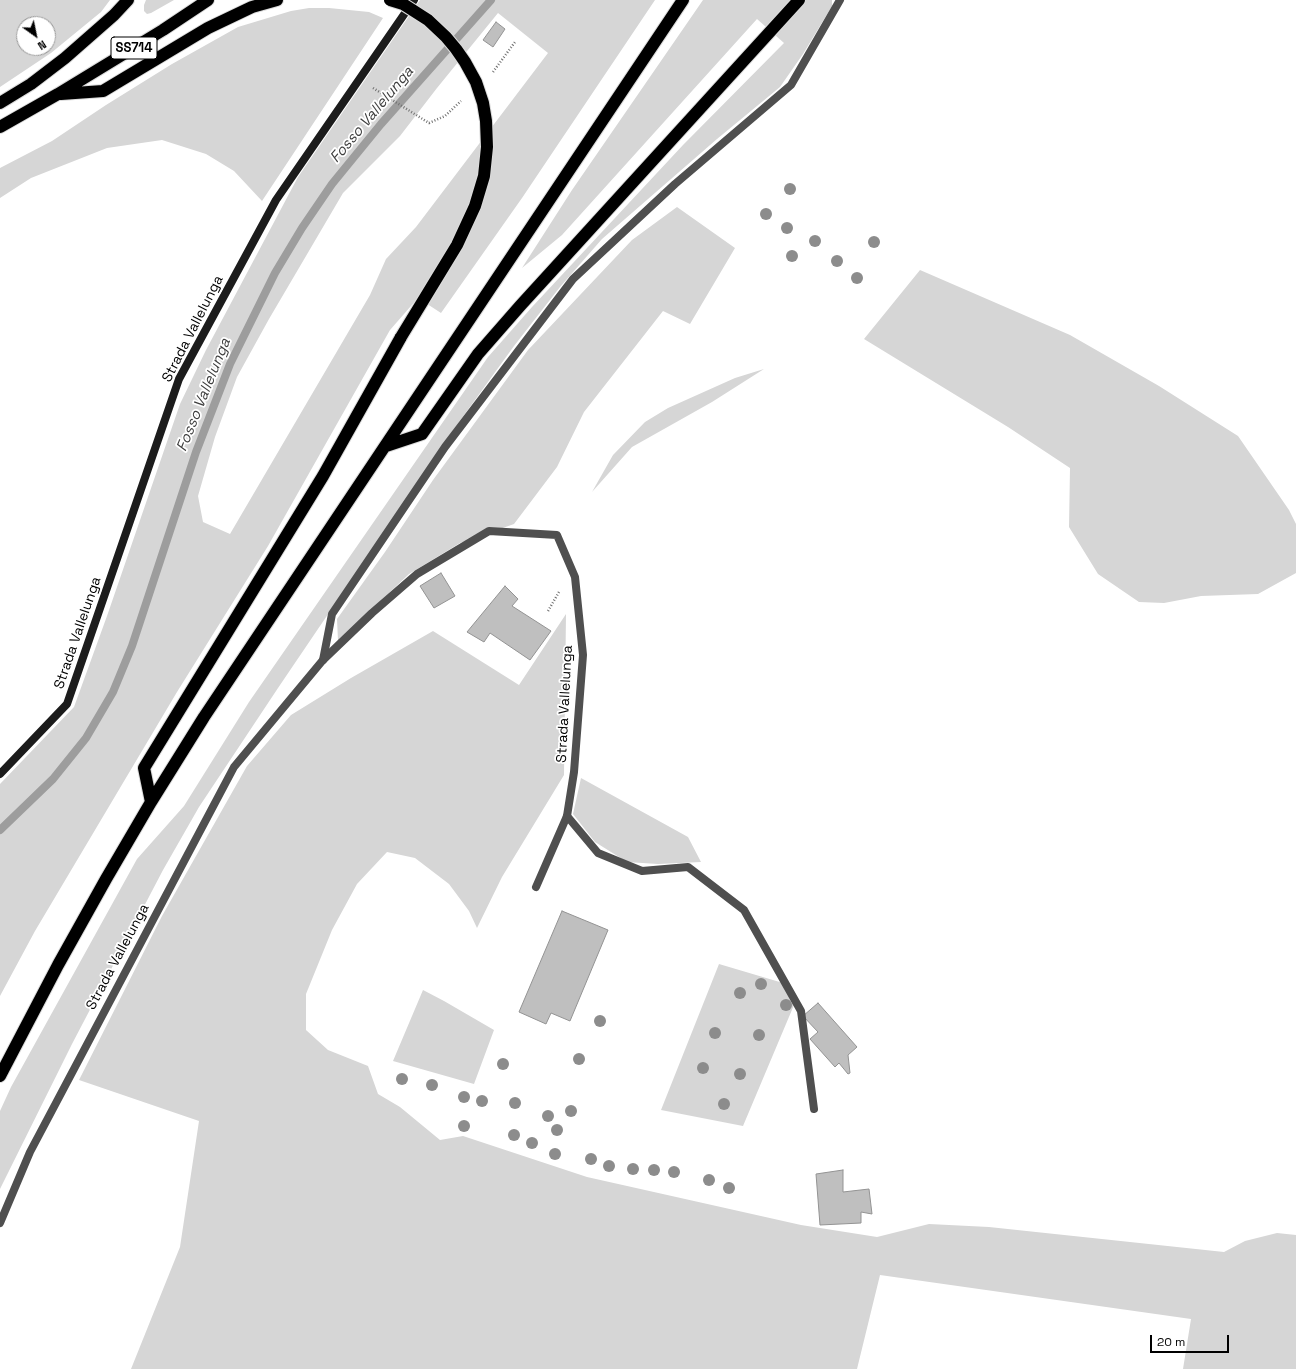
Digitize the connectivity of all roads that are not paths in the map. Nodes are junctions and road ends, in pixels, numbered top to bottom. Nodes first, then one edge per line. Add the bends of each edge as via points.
1 (128, 0) edge
2 (208, 0) edge
3 (277, 0) edge
4 (390, 0) edge
5 (414, 0) edge
6 (683, 0) edge
7 (799, 0) edge
8 (840, 0) edge
9 (58, 94) junction
10 (0, 103) edge
11 (0, 127) edge
12 (386, 446) junction
13 (323, 660) junction
14 (0, 774) edge
15 (151, 802) junction
16 (567, 816) junction
17 (536, 887) dead end
18 (0, 1076) edge
19 (814, 1109) dead end
20 (0, 1223) edge

1 - 10 highway via 65,58
2 - 9 highway, SS714
3 - 9 highway via 252,7 208,28 102,91
4 - 15 highway, bridge via 403,4 428,20 446,37 476,82 486,121 484,176 475,206 458,245 401,337 323,476 144,768
5 - 14 street, Strada Vallelunga via 276,200 179,379 67,704
6 - 12 highway
7 - 12 highway via 515,311 478,354 422,434
8 - 13 street, Strada Vallelunga via 791,85 675,184 573,279 445,447 332,614
9 - 11 highway, SS714
12 - 15 highway via 217,698
13 - 16 street, Strada Vallelunga via 417,574 489,530 557,535 575,577 583,655 574,772
13 - 20 street, Strada Vallelunga via 234,767 30,1152
15 - 18 highway via 58,965
16 - 17 street, Strada Vallelunga
16 - 19 street via 598,853 642,871 688,867 744,910 801,1011

